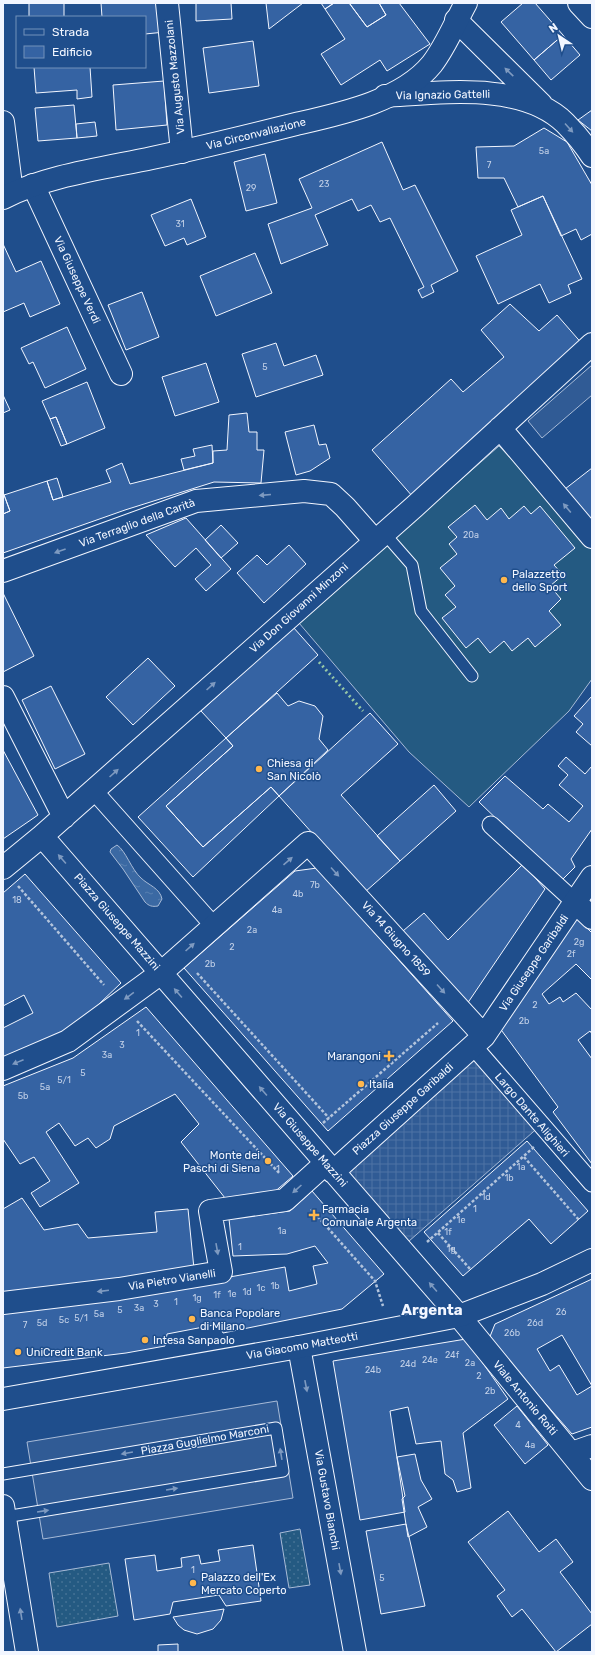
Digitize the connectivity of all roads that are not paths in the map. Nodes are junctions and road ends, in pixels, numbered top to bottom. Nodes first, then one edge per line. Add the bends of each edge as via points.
1 (167, 3) edge
2 (579, 3) edge
3 (461, 12) edge
4 (592, 17) edge
5 (385, 96) junction
6 (547, 109) junction
7 (3, 122) edge
8 (182, 152) junction
9 (592, 156) edge
10 (33, 185) junction
11 (7, 196) edge
12 (592, 344) edge
13 (121, 374) dead end
14 (500, 428) junction
15 (383, 534) junction
16 (592, 537) edge
17 (3, 571) edge
18 (472, 676) dead end
19 (3, 697) edge
20 (94, 791) junction
21 (64, 817) junction
22 (491, 826) dead end
23 (42, 836) junction
24 (308, 843) joint
25 (8, 874) edge
26 (592, 877) edge
27 (575, 902) junction
28 (592, 918) edge
29 (214, 926) junction
30 (161, 973) junction
31 (478, 1041) junction
32 (3, 1069) edge
33 (329, 1167) junction
34 (592, 1183) edge
35 (592, 1260) edge
36 (3, 1303) edge
37 (459, 1316) junction
38 (299, 1347) junction
39 (3, 1400) edge
40 (592, 1446) edge
41 (572, 1453) junction
42 (3, 1474) edge
43 (592, 1479) edge
44 (4, 1511) edge
45 (27, 1652) edge
46 (355, 1652) edge

1 - 8 street, Via Augusto Mazzolani
2 - 4 street
3 - 5 street, Via Circonvallazione via 432,64 417,78
6 -> 3 street, Via Ignazio Gattelli
5 - 6 street, Via Ignazio Gattelli via 486,93 506,95
5 - 8 street, Via Circonvallazione via 346,112
6 -> 9 street, Via Ignazio Gattelli via 564,122
7 - 11 street
8 - 10 street, Via Circonvallazione
10 - 11 street, Via Circonvallazione
10 - 13 street, Via Giuseppe Verdi
12 - 14 street, Via Don Giovanni Minzoni
14 - 15 street, Via Don Giovanni Minzoni
16 -> 14 street
15 -> 17 street, Via Terraglio della Carità via 331,494 304,492 196,501
15 - 18 lane via 412,565 421,611
20 -> 15 street, Via Don Giovanni Minzoni
19 - 21 street
20 - 21 street, Via Don Giovanni Minzoni
20 - 29 street
21 - 23 street, Via Don Giovanni Minzoni
22 - 27 street
23 - 25 street, Via Don Giovanni Minzoni
30 -> 23 street, Piazza Giuseppe Mazzini
29 -> 24 street, Piazza Giuseppe Mazzini
24 -> 31 street, Via 14 Giugno 1859 via 457,1006
26 - 27 street, Via Giuseppe Garibaldi
27 - 28 street
27 - 31 street, Via Giuseppe Garibaldi
30 -> 29 street, Piazza Giuseppe Mazzini
30 -> 32 street via 68,1041
33 -> 30 street, Via Giuseppe Mazzini
31 - 33 street, Piazza Giuseppe Garibaldi
31 - 34 street, Largo Dante Alighieri via 549,1134
33 -> 36 street, Via Pietro Vianelli via 285,1200 210,1211 221,1272 118,1289
37 -> 33 street, Via Giuseppe Mazzini
35 - 37 street, Via Giacomo Matteotti via 502,1301
37 - 38 street, Via Giacomo Matteotti
37 - 41 street, Viale Antonio Roiti
38 - 39 street, Via Giacomo Matteotti
38 -> 46 street, Via Gustavo Bianchi
40 - 41 street
41 - 43 street, Viale Antonio Roiti
44 -> 42 lane, Piazza Guglielmo Marconi via 283,1471 276,1428
45 -> 44 street

